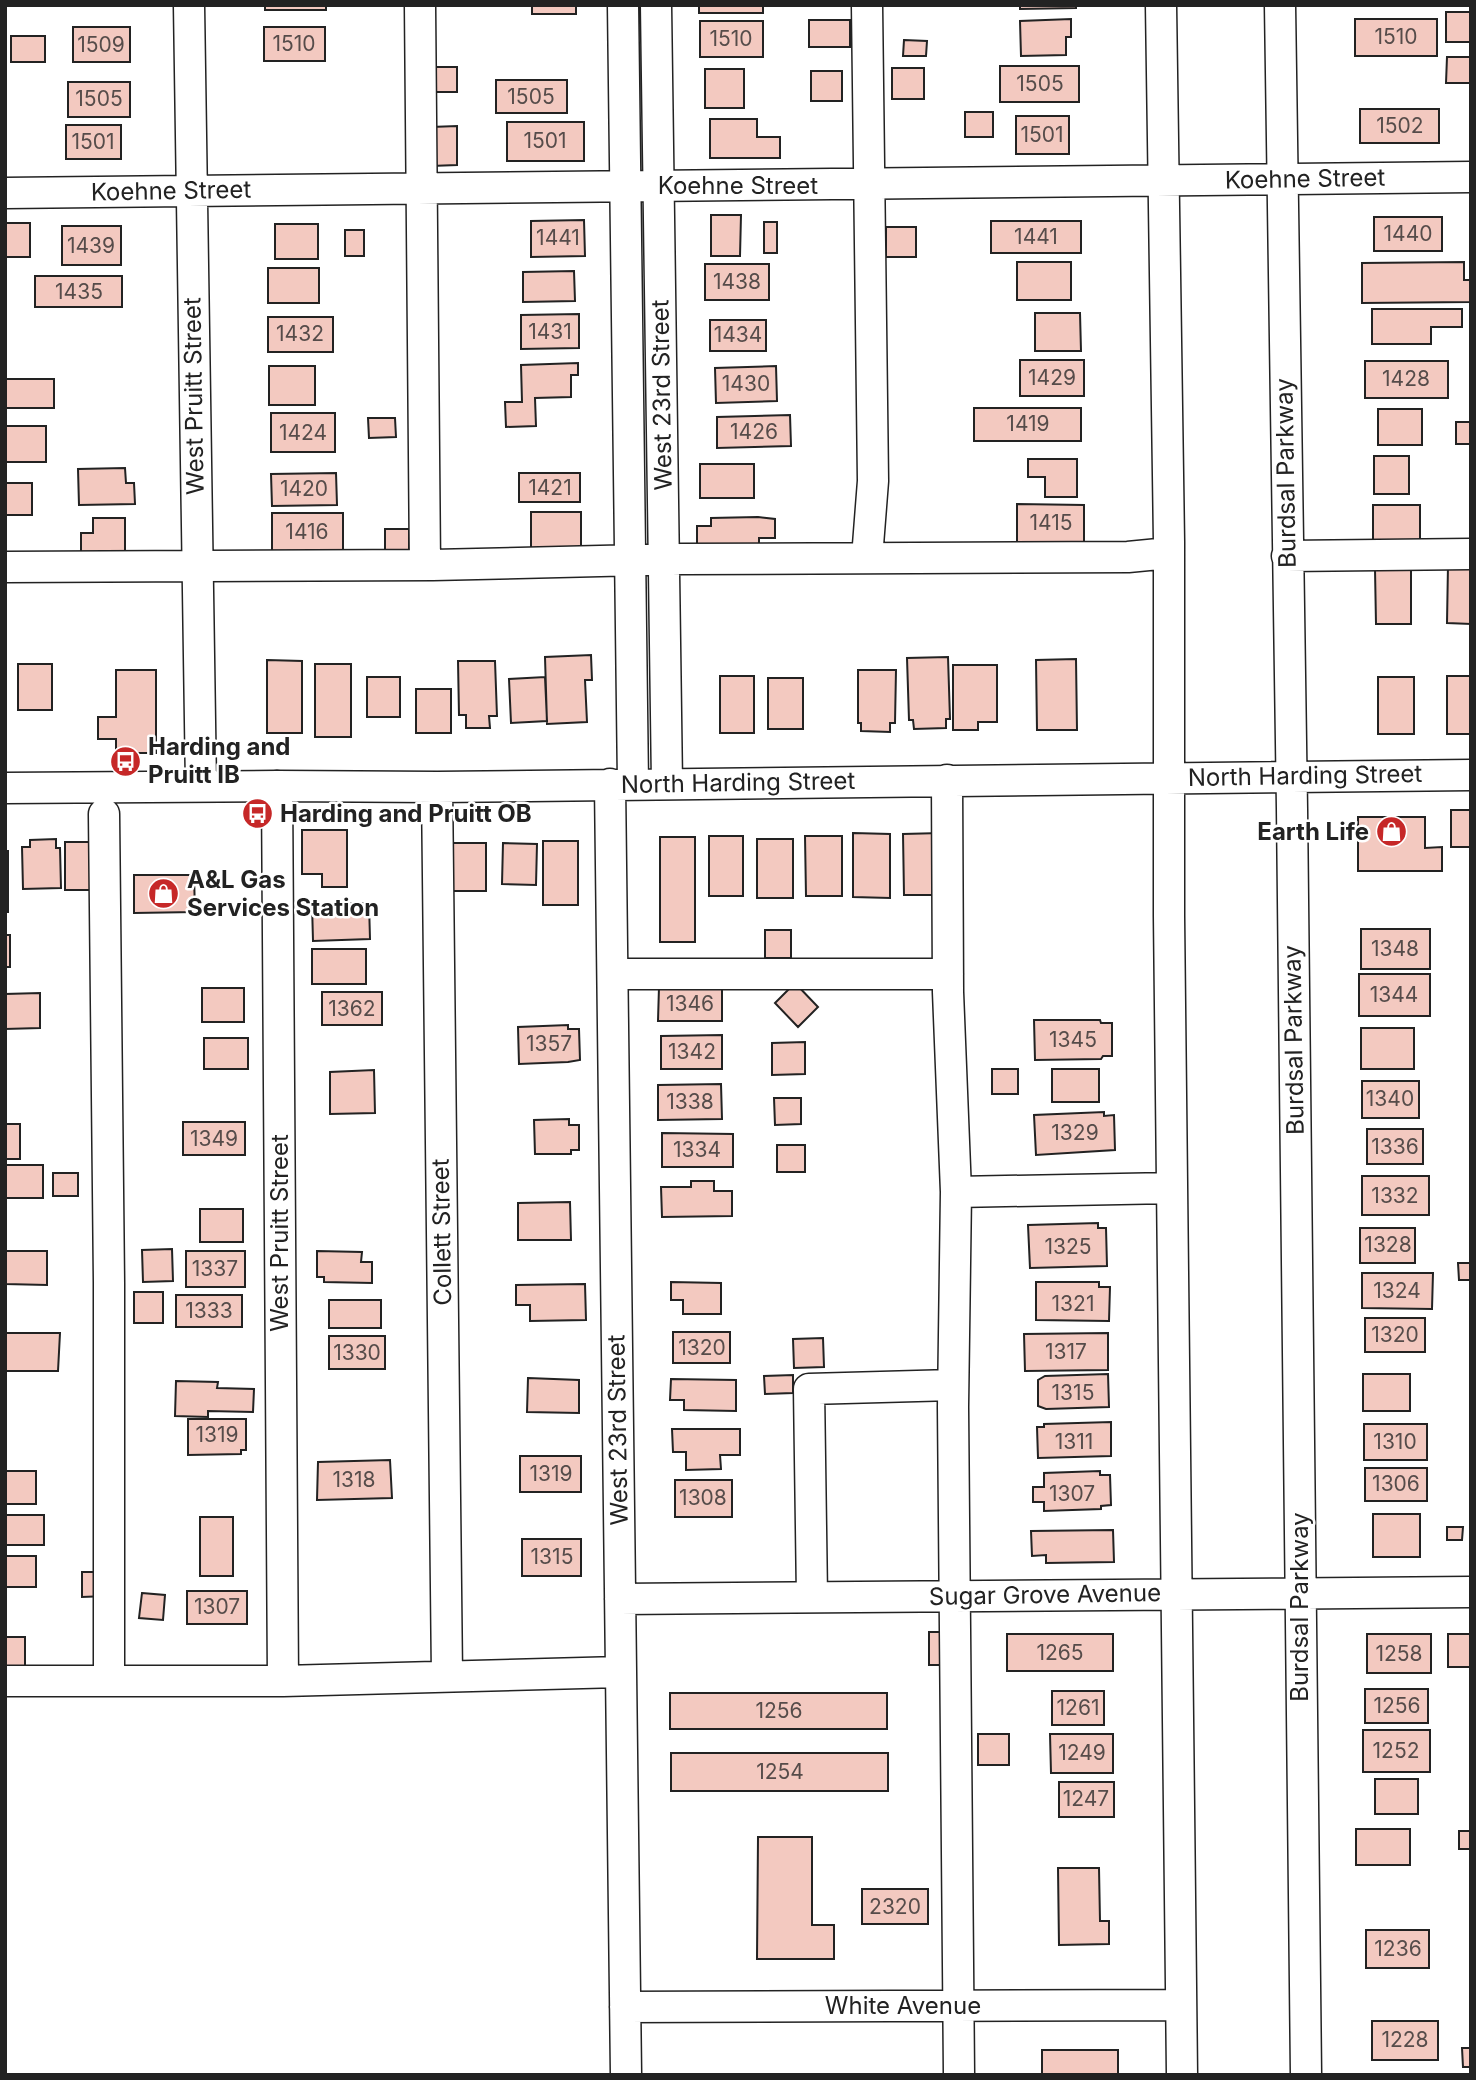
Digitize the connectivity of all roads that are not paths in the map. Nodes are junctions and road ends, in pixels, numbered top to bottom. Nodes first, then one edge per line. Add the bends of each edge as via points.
1 (189, 5) edge
2 (419, 5) edge
3 (623, 5) edge
4 (656, 5) edge
5 (867, 5) edge
6 (1161, 5) edge
7 (1279, 5) edge
8 (1471, 177) edge
9 (1163, 180) junction
10 (1283, 180) junction
11 (868, 185) junction
12 (625, 186) junction
13 (659, 186) junction
14 (420, 188) junction
15 (190, 191) junction
16 (5, 193) edge
17 (1169, 553) junction
18 (1471, 554) edge
19 (1287, 556) junction
20 (867, 558) junction
21 (664, 559) junction
22 (630, 560) junction
23 (197, 565) junction
24 (425, 565) junction
25 (5, 567) edge
26 (1471, 775) edge
27 (1291, 776) junction
28 (1169, 777) junction
29 (947, 780) junction
30 (622, 784) junction
31 (667, 784) junction
32 (201, 786) junction
33 (277, 786) junction
34 (438, 787) junction
35 (5, 788) edge
36 (104, 814) dead end
37 (612, 974) junction
38 (948, 974) junction
39 (1172, 1188) junction
40 (956, 1192) junction
41 (953, 1385) junction
42 (1471, 1592) edge
43 (1300, 1593) junction
44 (1176, 1594) junction
45 (955, 1596) junction
46 (812, 1597) junction
47 (620, 1599) junction
48 (620, 1672) junction
49 (447, 1676) junction
50 (5, 1681) edge
51 (109, 1681) junction
52 (283, 1681) junction
53 (1181, 2005) junction
54 (958, 2006) junction
55 (625, 2007) junction
56 (626, 2075) edge
57 (959, 2075) edge
58 (1182, 2075) edge
59 (1306, 2075) edge

1 - 15 street, West Pruitt Street
2 - 14 street
3 - 12 street, West 23rd Street
4 - 13 street, West 23rd Street
5 - 11 street
6 - 9 street
7 - 10 street, Burdsal Parkway
8 - 10 street, Koehne Street
9 - 10 street, Koehne Street
9 - 11 street, Koehne Street
9 - 17 street
10 - 19 street, Burdsal Parkway
11 - 13 street, Koehne Street
11 - 20 street via 873,481
12 - 13 street, Koehne Street
12 - 14 street, Koehne Street
12 - 22 street, West 23rd Street
13 - 21 street, West 23rd Street
14 - 15 street, Koehne Street
14 - 24 street
15 - 16 street, Koehne Street
15 - 23 street, West Pruitt Street
17 - 20 street
17 - 28 street
18 - 19 street
19 - 27 street, Burdsal Parkway
20 - 21 street
21 - 22 street
21 - 31 street, West 23rd Street
22 - 24 street
22 - 30 street, West 23rd Street
23 - 24 street
23 - 25 street
23 - 32 street, West Pruitt Street
26 - 27 street, North Harding Street
27 - 28 street, North Harding Street
27 - 43 street, Burdsal Parkway
28 - 29 street, North Harding Street
28 - 39 street
29 - 31 street, North Harding Street
29 - 38 street
30 - 31 street, North Harding Street
30 - 34 street, North Harding Street
30 - 37 street, West 23rd Street
32 - 33 street, North Harding Street
32 - 35 street, North Harding Street
33 - 34 street, North Harding Street
33 - 52 street, West Pruitt Street
34 - 49 street, Collett Street
36 - 51 street
37 - 38 street
37 - 47 street, West 23rd Street
38 - 40 street
39 - 40 street
39 - 44 street
40 - 41 street
41 - 45 street
41 - 46 street via 809,1390
42 - 43 street, Sugar Grove Avenue
43 - 44 street, Sugar Grove Avenue
43 - 59 street, Burdsal Parkway
44 - 45 street, Sugar Grove Avenue
44 - 53 street
45 - 46 street, Sugar Grove Avenue
45 - 54 street
46 - 47 street, Sugar Grove Avenue
47 - 48 street, West 23rd Street
48 - 49 street
48 - 55 street, West 23rd Street
49 - 52 street
50 - 51 street
51 - 52 street
53 - 54 street, White Avenue
53 - 58 street
54 - 55 street, White Avenue
54 - 57 street
55 - 56 street, West 23rd Street

